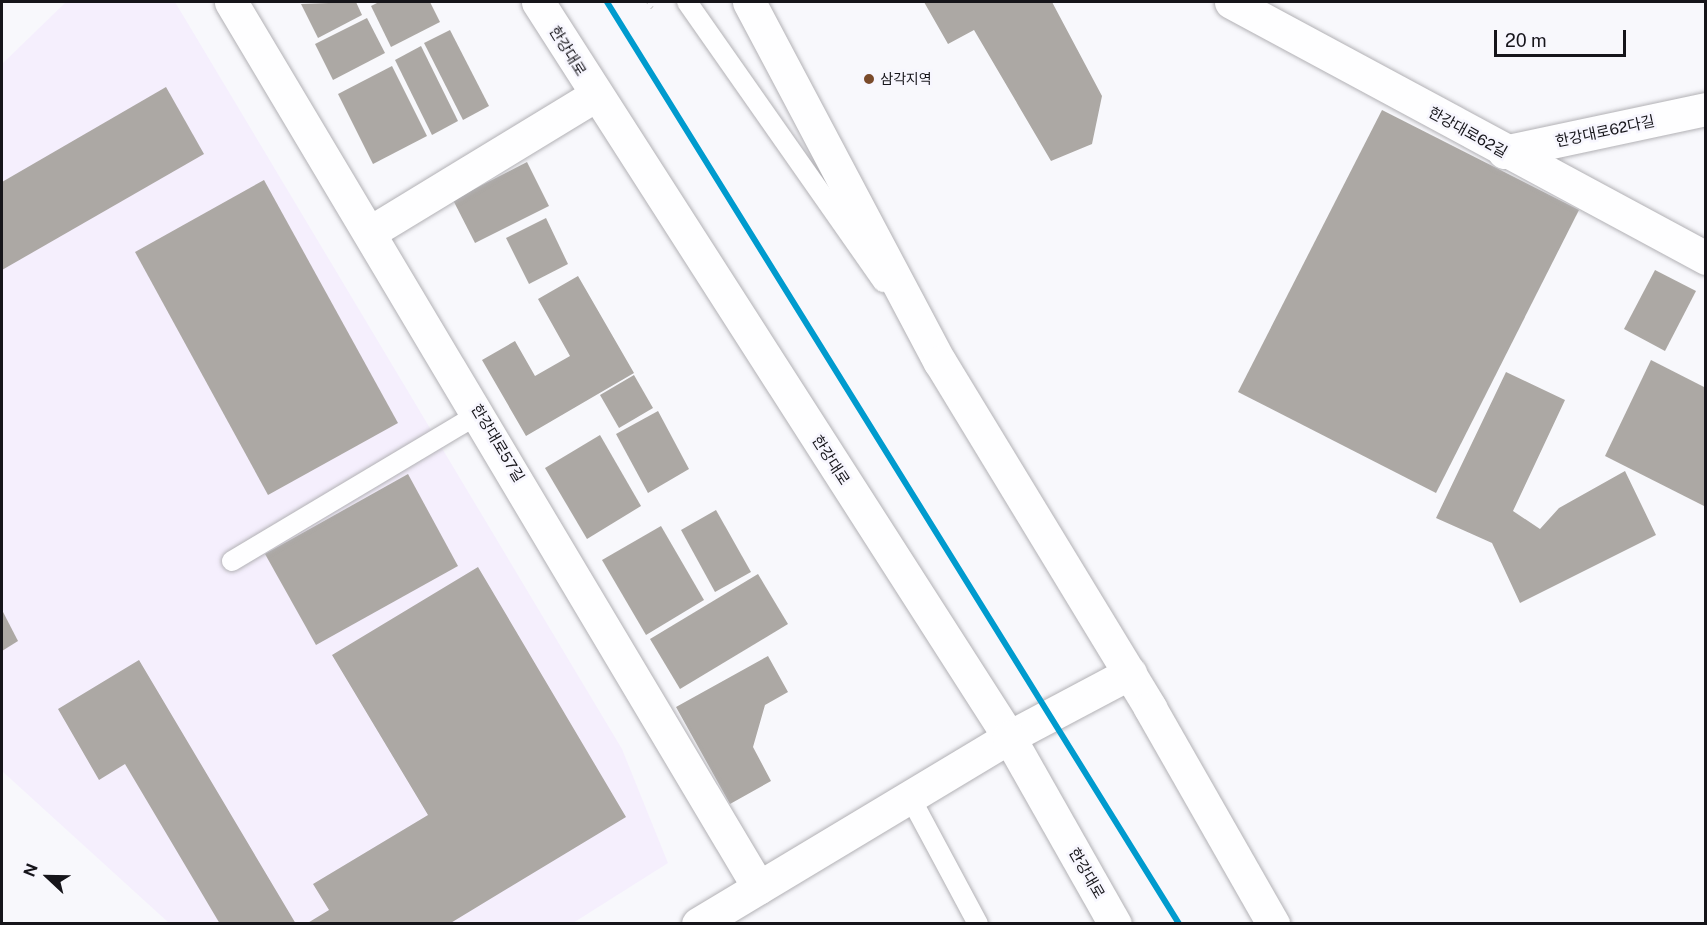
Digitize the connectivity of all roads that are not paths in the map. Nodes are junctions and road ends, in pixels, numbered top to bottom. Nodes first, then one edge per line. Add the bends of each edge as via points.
1 (231, 2) edge
2 (538, 2) edge
3 (687, 2) edge
4 (749, 2) edge
5 (1232, 2) edge
6 (596, 95) junction
7 (1706, 110) edge
8 (1504, 152) junction
9 (372, 231) junction
10 (1706, 258) edge
11 (940, 363) junction
12 (480, 413) junction
13 (232, 561) dead end
14 (1130, 673) junction
15 (1009, 737) junction
16 (910, 797) junction
17 (759, 888) junction
18 (698, 924) edge
19 (978, 924) edge
20 (1115, 924) edge
21 (1274, 924) edge

1 - 9 street, 한강대로57길
2 - 6 street, 한강대로
3 - 11 lane
4 - 11 street
5 - 8 street, 한강대로62길
6 - 9 street
6 - 15 street, 한강대로
7 - 8 street, 한강대로62다길
8 - 10 street, 한강대로62길
9 - 12 street, 한강대로57길
11 - 14 street
12 - 13 lane
12 - 17 street, 한강대로57길
14 - 15 street
14 - 21 street
15 - 16 street
15 - 20 street, 한강대로
16 - 17 street
16 - 19 lane
17 - 18 street

